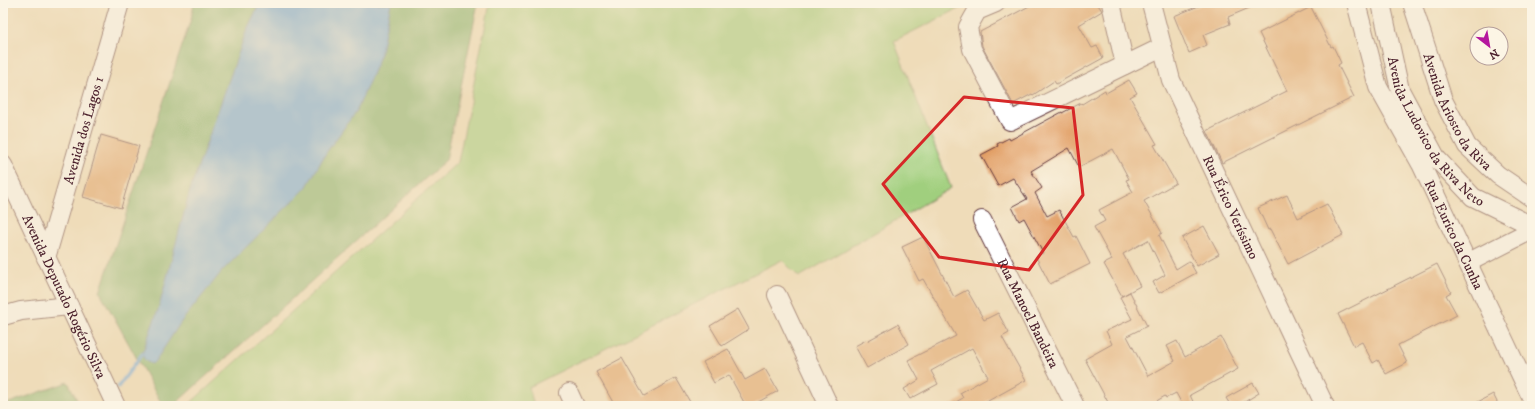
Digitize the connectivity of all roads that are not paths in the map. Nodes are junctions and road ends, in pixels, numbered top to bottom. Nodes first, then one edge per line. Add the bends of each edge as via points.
1 (120, 3) edge
2 (996, 3) edge
3 (1111, 3) edge
4 (1151, 3) edge
5 (1356, 3) edge
6 (1381, 3) edge
7 (1412, 3) edge
8 (1162, 47) junction
9 (1125, 65) junction
10 (1429, 162) junction
11 (3, 165) edge
12 (1532, 198) edge
13 (982, 220) dead end
14 (1532, 226) edge
15 (1532, 230) edge
16 (46, 258) junction
17 (1468, 262) junction
18 (777, 296) dead end
19 (69, 306) junction
20 (3, 316) edge
21 (1532, 398) edge
22 (116, 406) edge
23 (829, 406) edge
24 (1075, 406) edge
25 (1325, 406) edge

1 - 16 street, Avenida dos Lagos 1
2 - 9 street via 978,11 968,27 972,49 1010,121
3 - 9 street
4 - 8 street, Rua Érico Veríssimo
5 - 10 street, Rua Eurico da Cunha via 1378,87
6 - 10 street, Avenida Ludovico da Riva Neto via 1400,90
7 - 12 street, Avenida Ariosto da Riva via 1443,100 1467,146 1498,175
8 - 9 street
8 - 25 street, Rua Érico Veríssimo via 1170,80
10 - 14 street, Avenida Ludovico da Riva Neto via 1473,197
10 - 17 street, Rua Eurico da Cunha
11 - 16 street, Avenida Deputado Rogério Silva
13 - 24 street, Rua Manoel Bandeira
15 - 17 street
16 - 19 street, Avenida Deputado Rogério Silva
17 - 21 street, Rua Eurico da Cunha
18 - 23 street
19 - 20 street via 21,311
19 - 22 street, Avenida Deputado Rogério Silva

